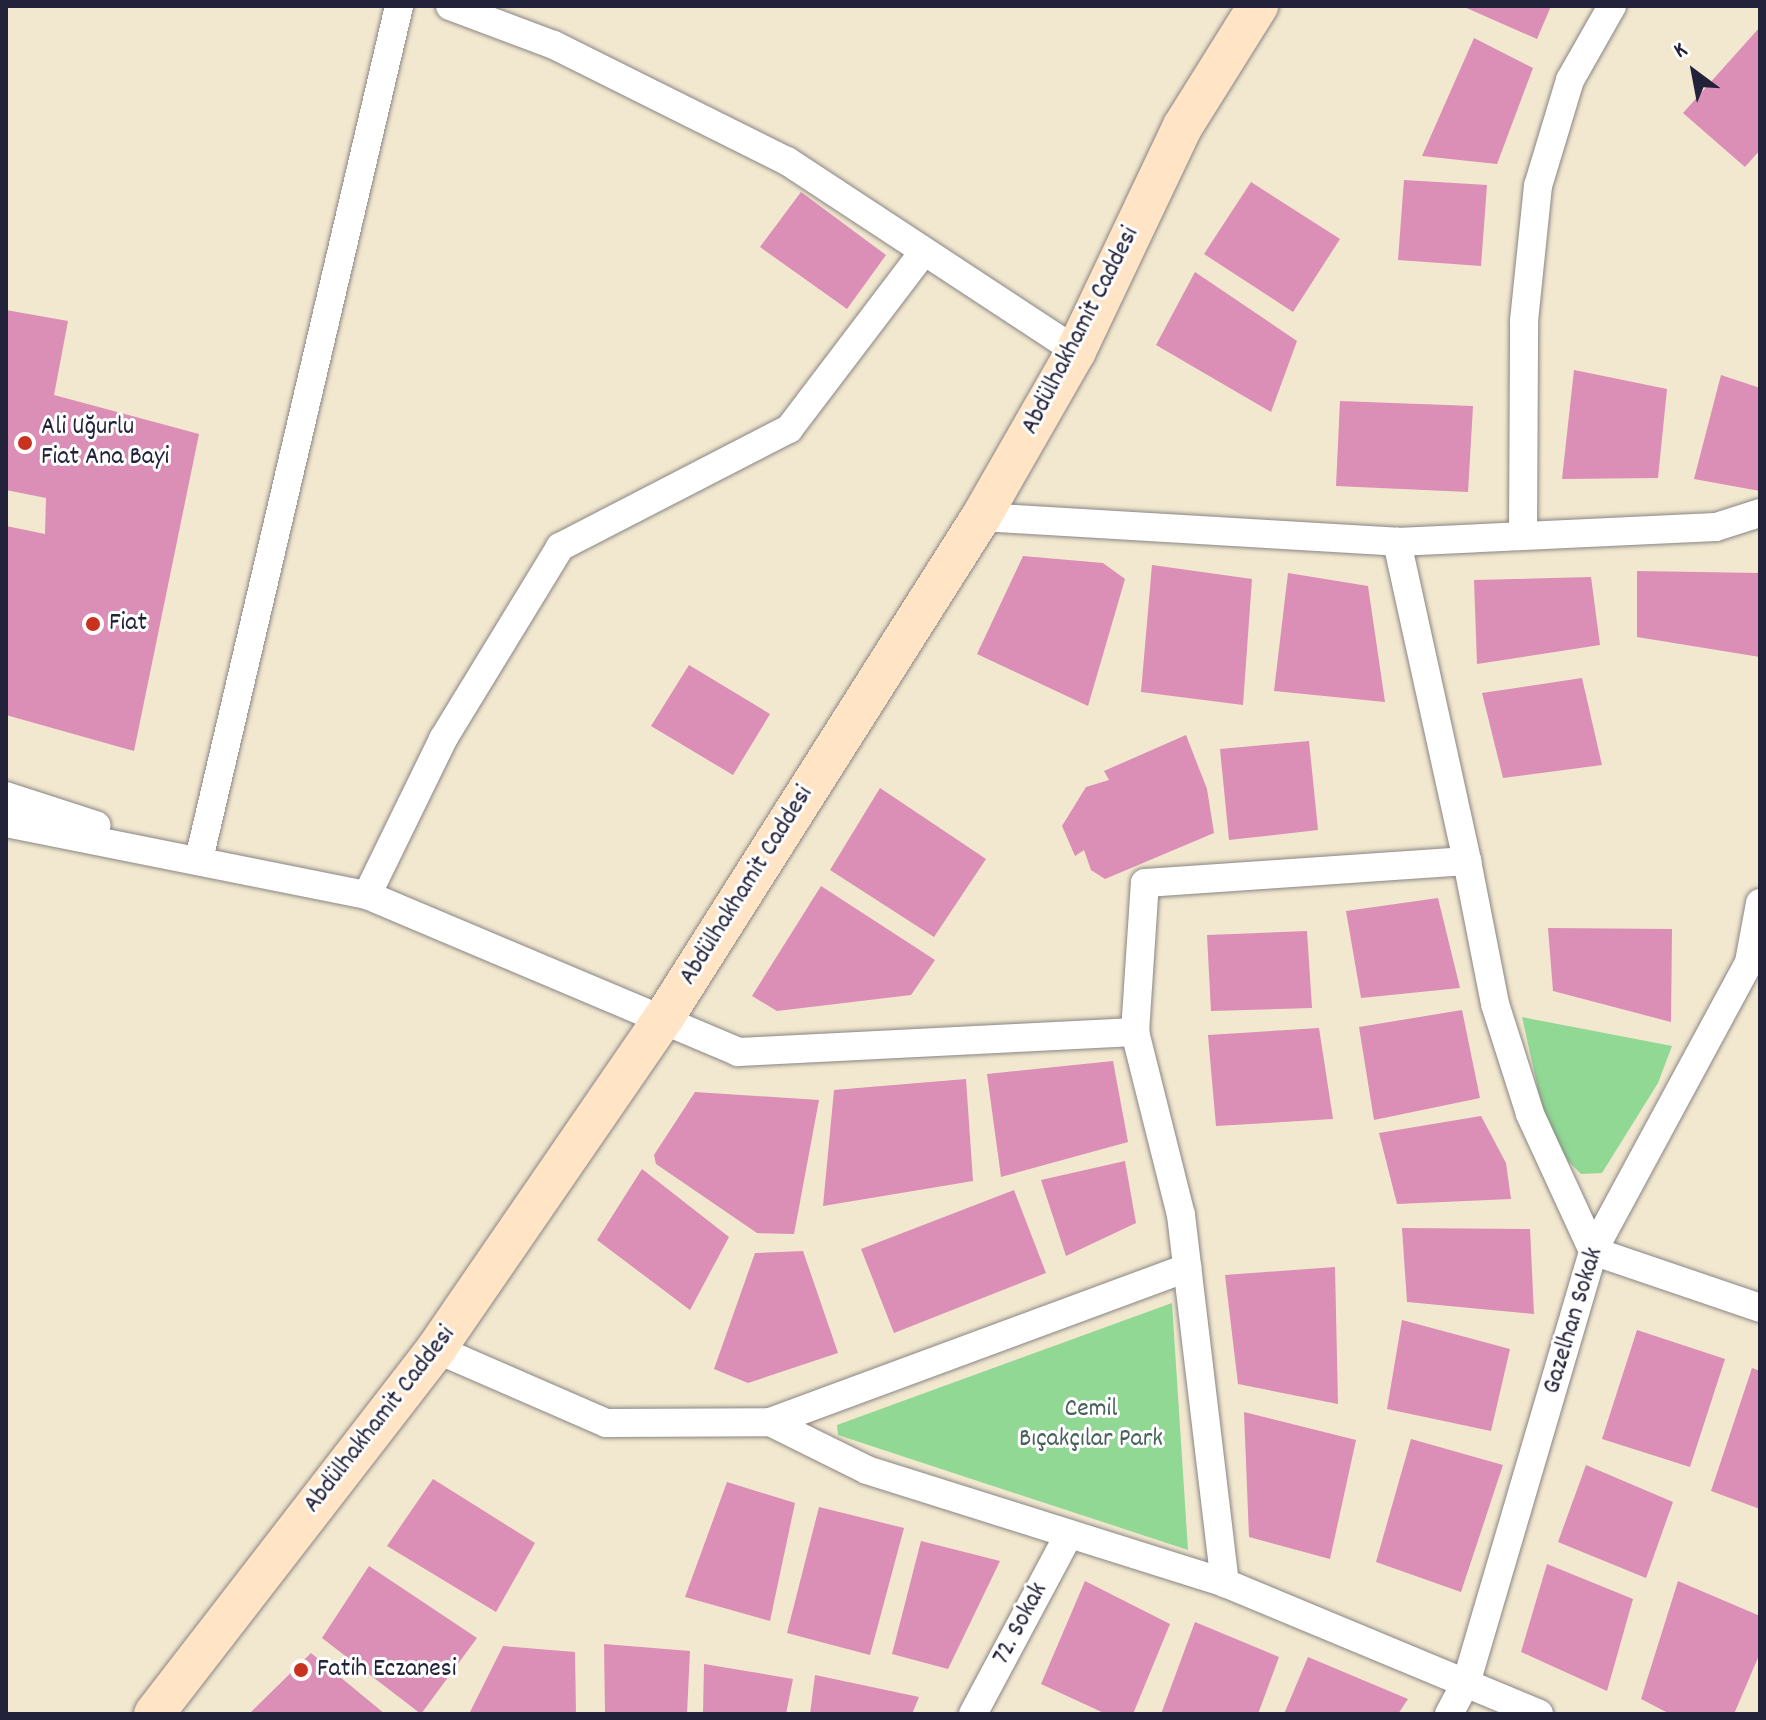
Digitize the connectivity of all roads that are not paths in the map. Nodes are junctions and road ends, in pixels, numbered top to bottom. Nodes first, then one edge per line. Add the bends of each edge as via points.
1 (399, 6) edge
2 (450, 6) edge
3 (1258, 6) edge
4 (1612, 6) edge
5 (924, 251) junction
6 (1076, 351) junction
7 (1760, 513) edge
8 (981, 517) junction
9 (1523, 536) junction
10 (1397, 542) junction
11 (6, 796) edge
12 (6, 823) edge
13 (199, 859) junction
14 (1467, 861) junction
15 (367, 895) junction
16 (1760, 903) edge
17 (1754, 963) edge
18 (665, 1016) junction
19 (1135, 1032) junction
20 (1593, 1251) junction
21 (1187, 1268) junction
22 (1760, 1308) edge
23 (436, 1349) junction
24 (770, 1422) junction
25 (1069, 1534) junction
26 (1225, 1583) junction
27 (1467, 1680) junction
28 (154, 1714) edge
29 (973, 1714) edge
30 (1449, 1714) edge
31 (1539, 1714) edge

1 - 13 street
2 - 5 street via 554,45 787,161
3 - 6 main road, Abdülhakhamit Caddesi via 1183,126
4 - 9 street via 1570,80 1538,186 1524,321
5 - 6 street
5 - 15 street via 789,429 560,547 443,739
6 - 8 main road, Abdülhakhamit Caddesi
7 - 9 street via 1716,527
8 - 10 street
8 - 18 main road, Abdülhakhamit Caddesi
9 - 10 street
10 - 14 street
11 - 13 street
12 - 13 street
13 - 15 street
14 - 19 street via 1145,883
14 - 20 street via 1495,1004 1530,1114
15 - 18 street
16 - 17 street, Gazelhan Sokak
17 - 20 street, Gazelhan Sokak
18 - 19 street via 738,1052
18 - 23 main road, Abdülhakhamit Caddesi
19 - 21 street
20 - 22 street
20 - 27 street, Gazelhan Sokak
21 - 24 street
21 - 26 street
23 - 24 street via 606,1423
23 - 28 main road, Abdülhakhamit Caddesi
24 - 25 street via 867,1470
25 - 26 street
25 - 29 street, 72. Sokak
26 - 27 street
27 - 30 street, Gazelhan Sokak
27 - 31 street

